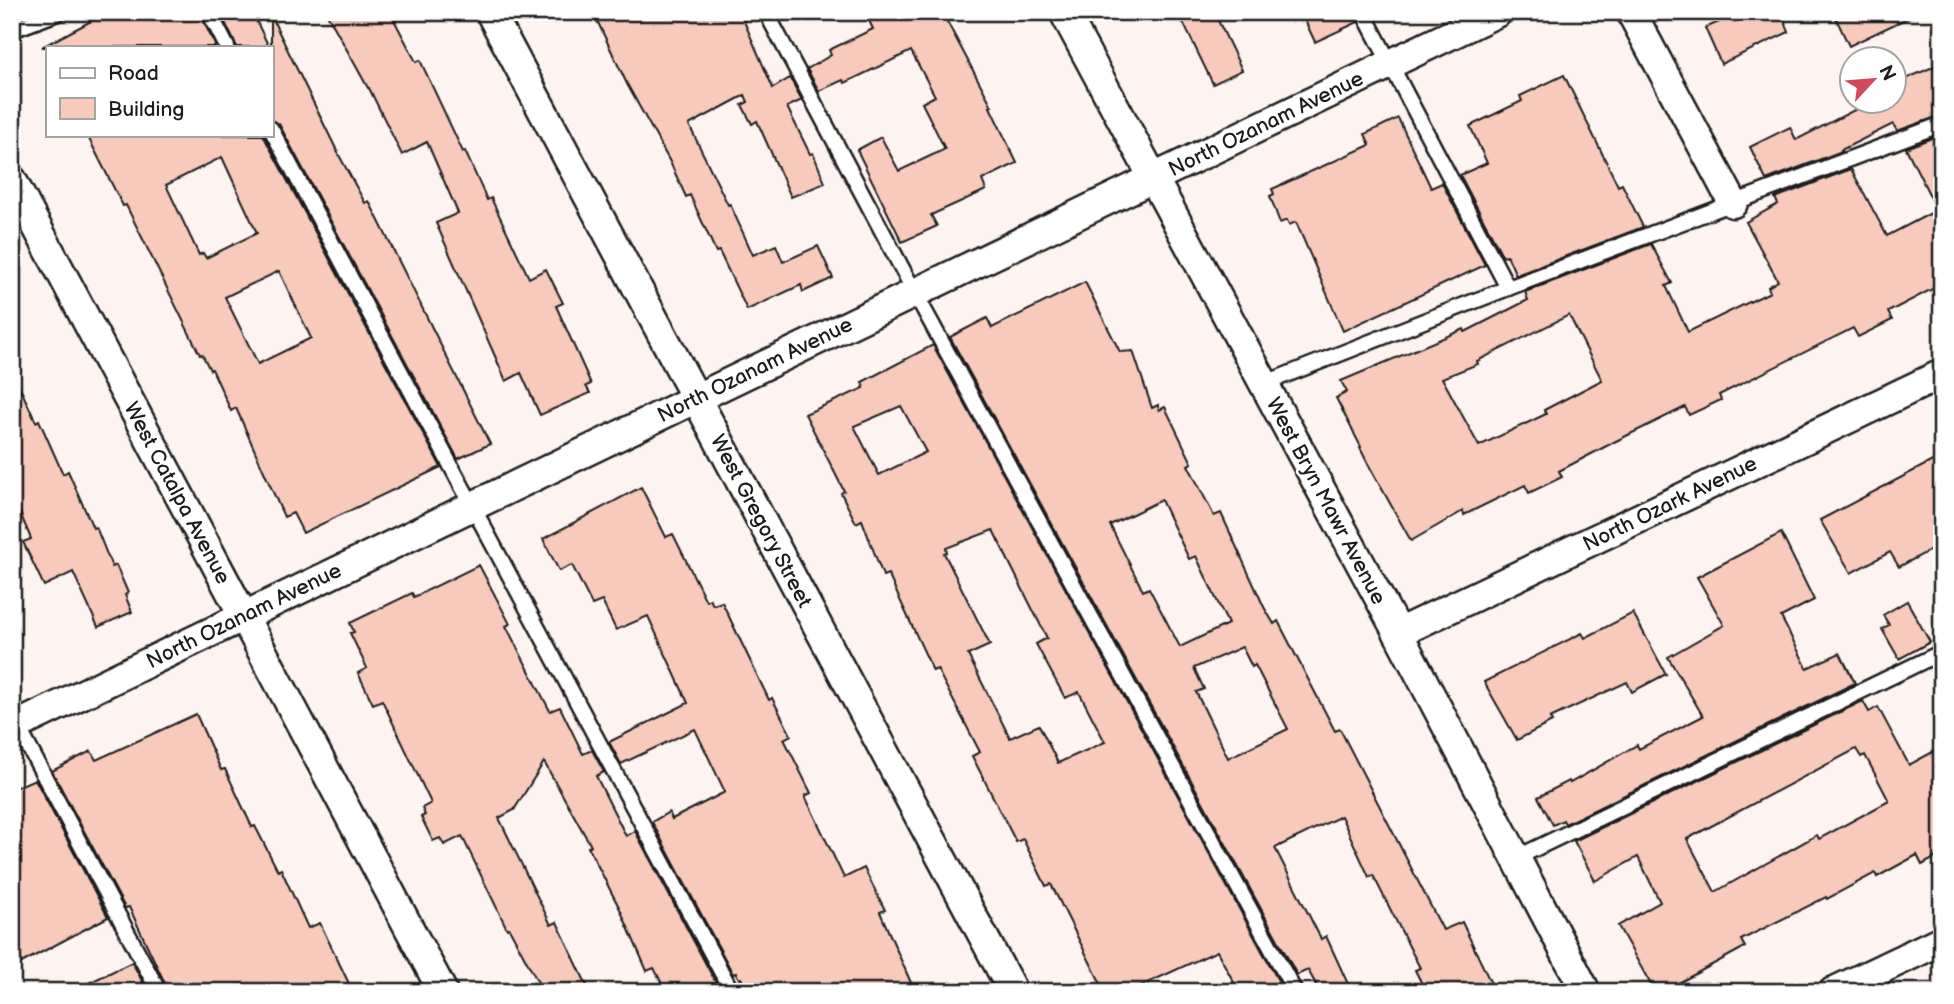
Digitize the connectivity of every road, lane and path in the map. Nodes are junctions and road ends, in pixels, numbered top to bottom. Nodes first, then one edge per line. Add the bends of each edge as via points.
1 (60, 12) edge
2 (209, 12) edge
3 (490, 12) edge
4 (766, 12) edge
5 (1064, 12) edge
6 (1363, 12) edge
7 (1498, 12) edge
8 (1631, 12) edge
9 (12, 30) edge
10 (227, 46) edge
11 (1390, 64) junction
12 (1942, 124) edge
13 (273, 133) edge
14 (1152, 179) junction
15 (12, 180) edge
16 (1733, 203) junction
17 (1508, 288) junction
18 (915, 293) junction
19 (1942, 374) edge
20 (1263, 384) junction
21 (695, 399) junction
22 (472, 506) junction
23 (242, 617) junction
24 (1398, 633) junction
25 (1942, 652) edge
26 (14, 723) edge
27 (1516, 858) junction
28 (1942, 940) edge
29 (159, 992) edge
30 (443, 992) edge
31 (732, 992) edge
32 (1013, 992) edge
33 (1295, 992) edge
34 (1586, 992) edge
35 (1833, 992) edge

1 - 9 lane
2 - 10 lane
3 - 21 street, West Gregory Street
4 - 18 lane
5 - 14 street, West Bryn Mawr Avenue
6 - 11 lane
7 - 11 street, North Ozanam Avenue
8 - 16 street
11 - 14 street, North Ozanam Avenue
11 - 17 lane
12 - 16 lane
13 - 22 lane
14 - 18 street, North Ozanam Avenue
14 - 20 street, West Bryn Mawr Avenue
15 - 23 street, West Catalpa Avenue
16 - 17 lane
17 - 20 lane
18 - 21 street, North Ozanam Avenue
18 - 33 lane
19 - 24 street, North Ozark Avenue
20 - 24 street, West Bryn Mawr Avenue
21 - 22 street, North Ozanam Avenue
21 - 32 street, West Gregory Street
22 - 23 street, North Ozanam Avenue
22 - 31 lane
23 - 26 street, North Ozanam Avenue
23 - 30 street, West Catalpa Avenue
24 - 27 street, West Bryn Mawr Avenue
25 - 27 lane
26 - 29 lane
27 - 34 street, West Bryn Mawr Avenue
28 - 35 street

